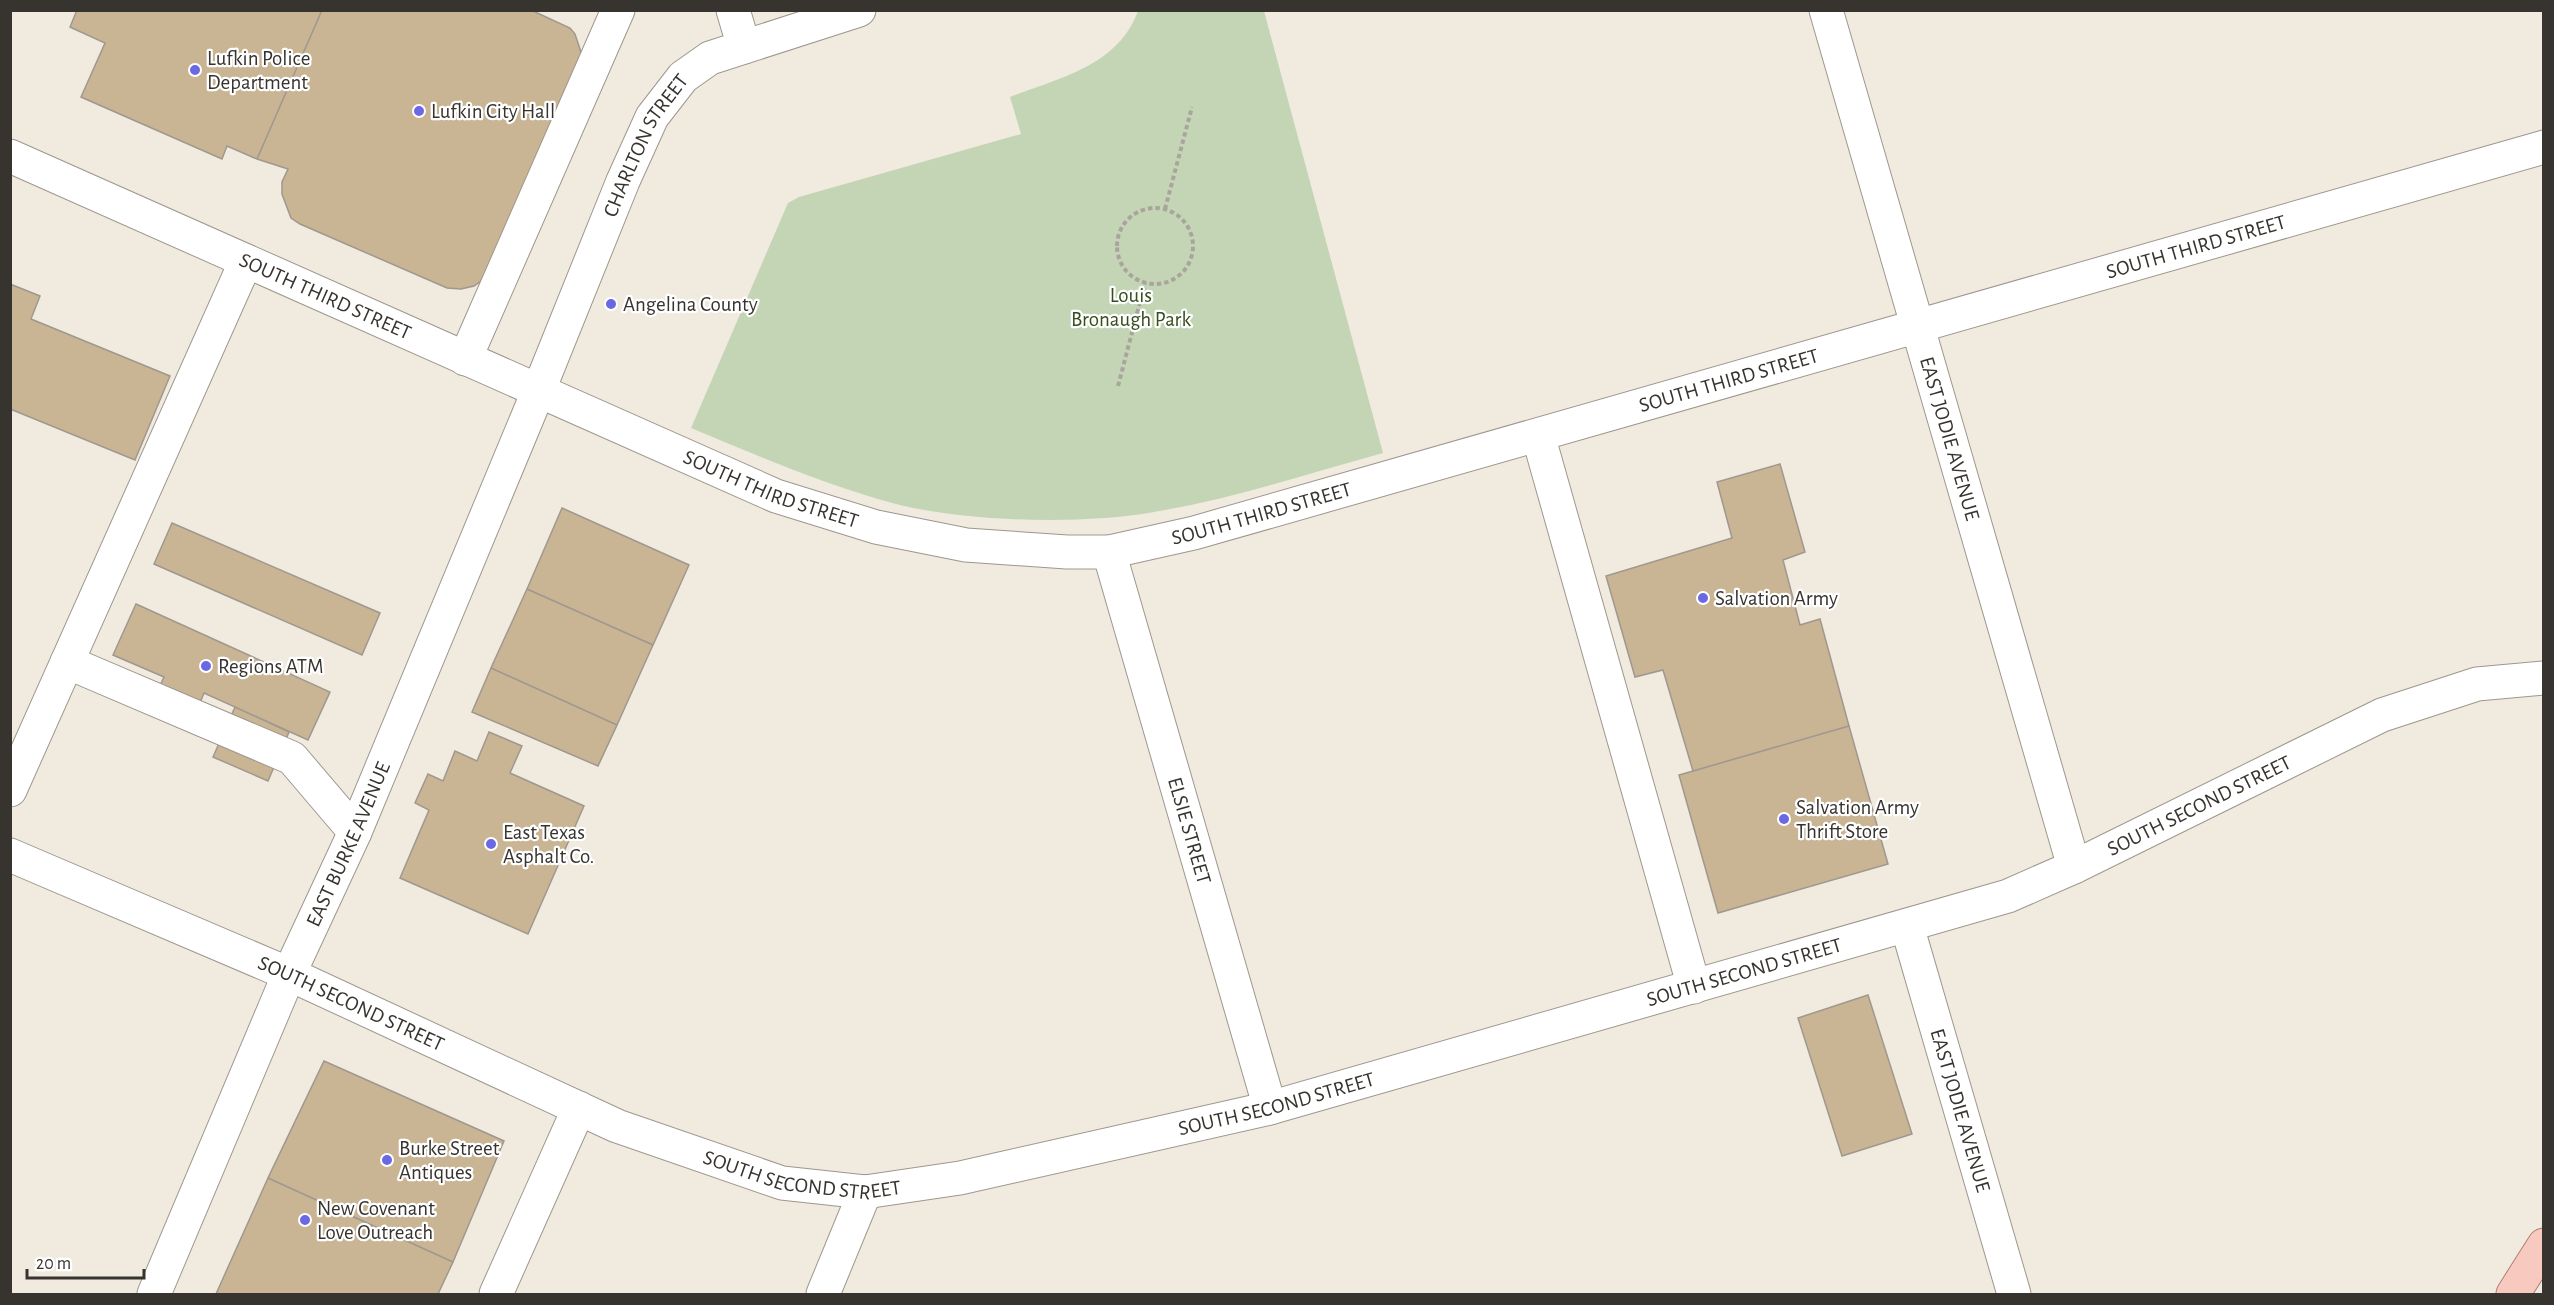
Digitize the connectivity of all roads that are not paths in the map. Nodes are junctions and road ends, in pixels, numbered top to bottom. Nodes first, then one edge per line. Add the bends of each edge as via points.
1 (618, 10) edge
2 (733, 10) edge
3 (860, 10) edge
4 (1826, 10) edge
5 (744, 46) junction
6 (2544, 147) edge
7 (10, 156) edge
8 (246, 261) junction
9 (1919, 326) junction
10 (465, 359) junction
11 (538, 392) junction
12 (1538, 435) junction
13 (1109, 552) junction
14 (67, 662) junction
15 (2544, 678) edge
16 (10, 790) edge
17 (355, 832) junction
18 (10, 855) edge
19 (2074, 867) junction
20 (1907, 926) junction
21 (290, 974) junction
22 (1694, 987) junction
23 (579, 1108) junction
24 (1270, 1108) junction
25 (865, 1192) junction
26 (2544, 1245) edge
27 (154, 1294) edge
28 (496, 1294) edge
29 (824, 1294) edge
30 (2014, 1294) edge
31 (2512, 1294) edge

1 - 10 street
2 - 5 street
3 - 5 street, CHARLTON STREET
4 - 9 street, EAST JODIE AVENUE
5 - 11 street, CHARLTON STREET via 710,58 683,78 652,117
6 - 9 street, SOUTH THIRD STREET
7 - 8 street, SOUTH THIRD STREET
8 - 10 street, SOUTH THIRD STREET
8 - 14 street
9 - 12 street, SOUTH THIRD STREET
9 - 19 street, EAST JODIE AVENUE
10 - 11 street, SOUTH THIRD STREET
11 - 13 street, SOUTH THIRD STREET via 776,496 876,526 966,544
11 - 17 street, EAST BURKE AVENUE
12 - 13 street, SOUTH THIRD STREET via 1206,529
12 - 22 street
13 - 24 street, ELSIE STREET
14 - 16 street
14 - 17 street via 292,758
15 - 19 street, SOUTH SECOND STREET via 2477,684 2382,715
17 - 21 street, EAST BURKE AVENUE
18 - 21 street, SOUTH SECOND STREET
19 - 20 street, SOUTH SECOND STREET via 2008,896
20 - 22 street, SOUTH SECOND STREET
20 - 30 street, EAST JODIE AVENUE
21 - 23 street, SOUTH SECOND STREET
21 - 27 street, EAST BURKE AVENUE
22 - 24 street, SOUTH SECOND STREET
23 - 25 street, SOUTH SECOND STREET via 617,1126 782,1183
23 - 28 street
24 - 25 street, SOUTH SECOND STREET via 970,1176
25 - 29 street
26 - 31 main road

